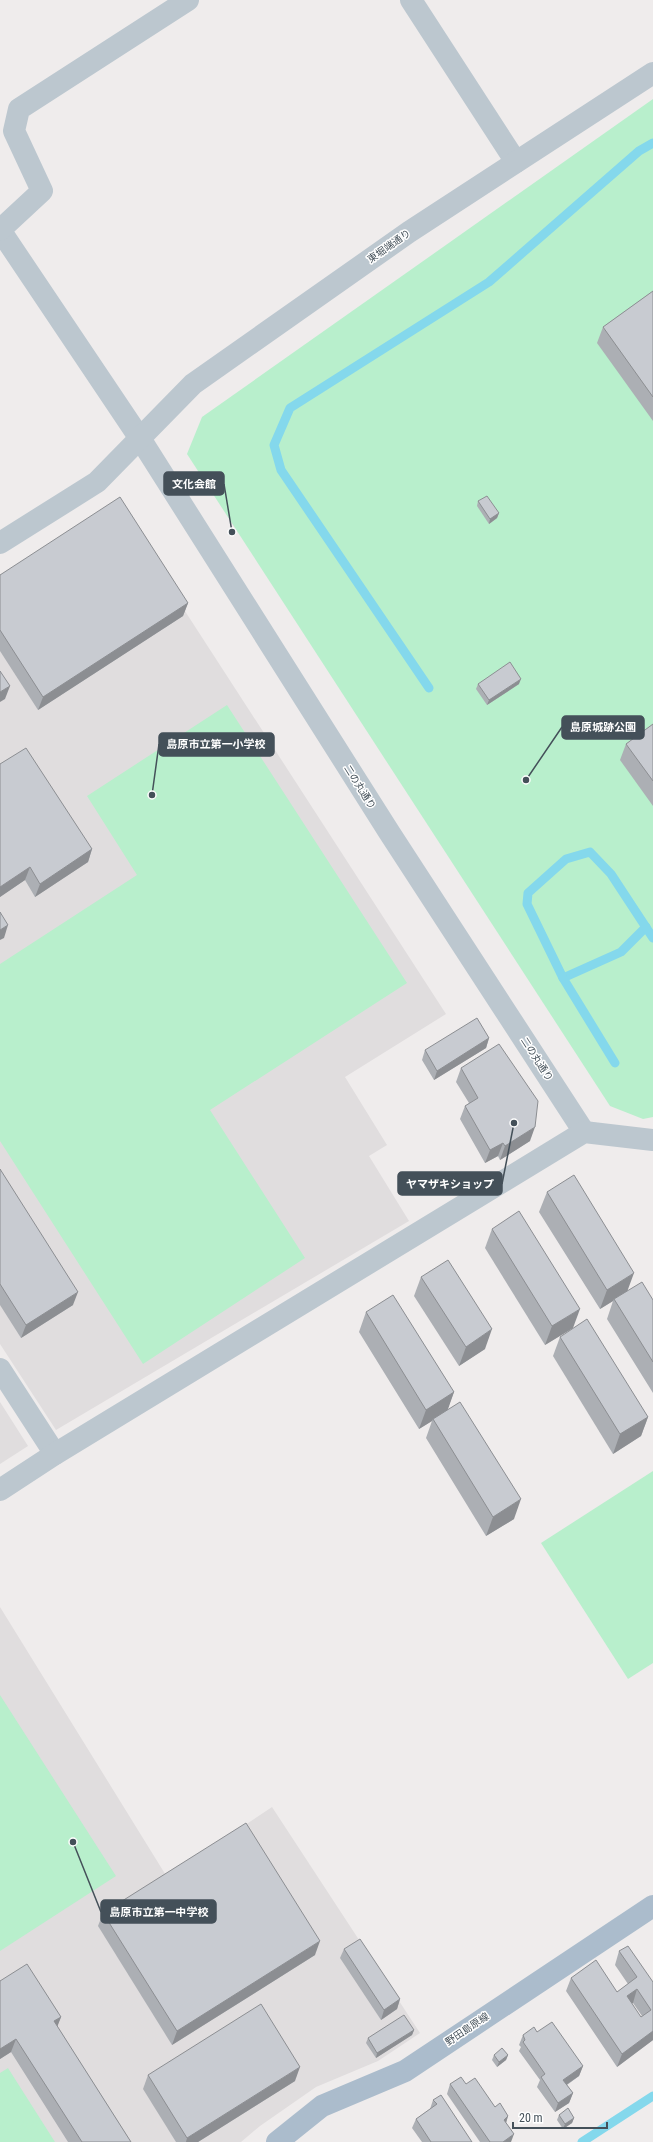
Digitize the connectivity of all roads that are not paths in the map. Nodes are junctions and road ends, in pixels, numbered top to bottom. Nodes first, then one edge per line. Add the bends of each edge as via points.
1 (188, 0) edge
2 (411, 0) edge
3 (653, 73) edge
4 (516, 162) junction
5 (0, 230) edge
6 (141, 440) junction
7 (0, 543) edge
8 (584, 1132) junction
9 (653, 1140) edge
10 (0, 1369) edge
11 (55, 1454) junction
12 (0, 1490) edge
13 (653, 1906) edge
14 (277, 2142) edge

1 - 5 street via 20,109 14,131 42,191
2 - 4 street
3 - 4 street, 東堀端通り
4 - 6 street, 東堀端通り via 409,232 194,384
5 - 6 street, 二の丸通り
6 - 7 street, 東堀端通り via 97,482
6 - 8 street, 二の丸通り via 389,832
8 - 9 street
8 - 11 street
10 - 11 street
11 - 12 street
13 - 14 main road, 野田島原線 via 404,2071 322,2106

